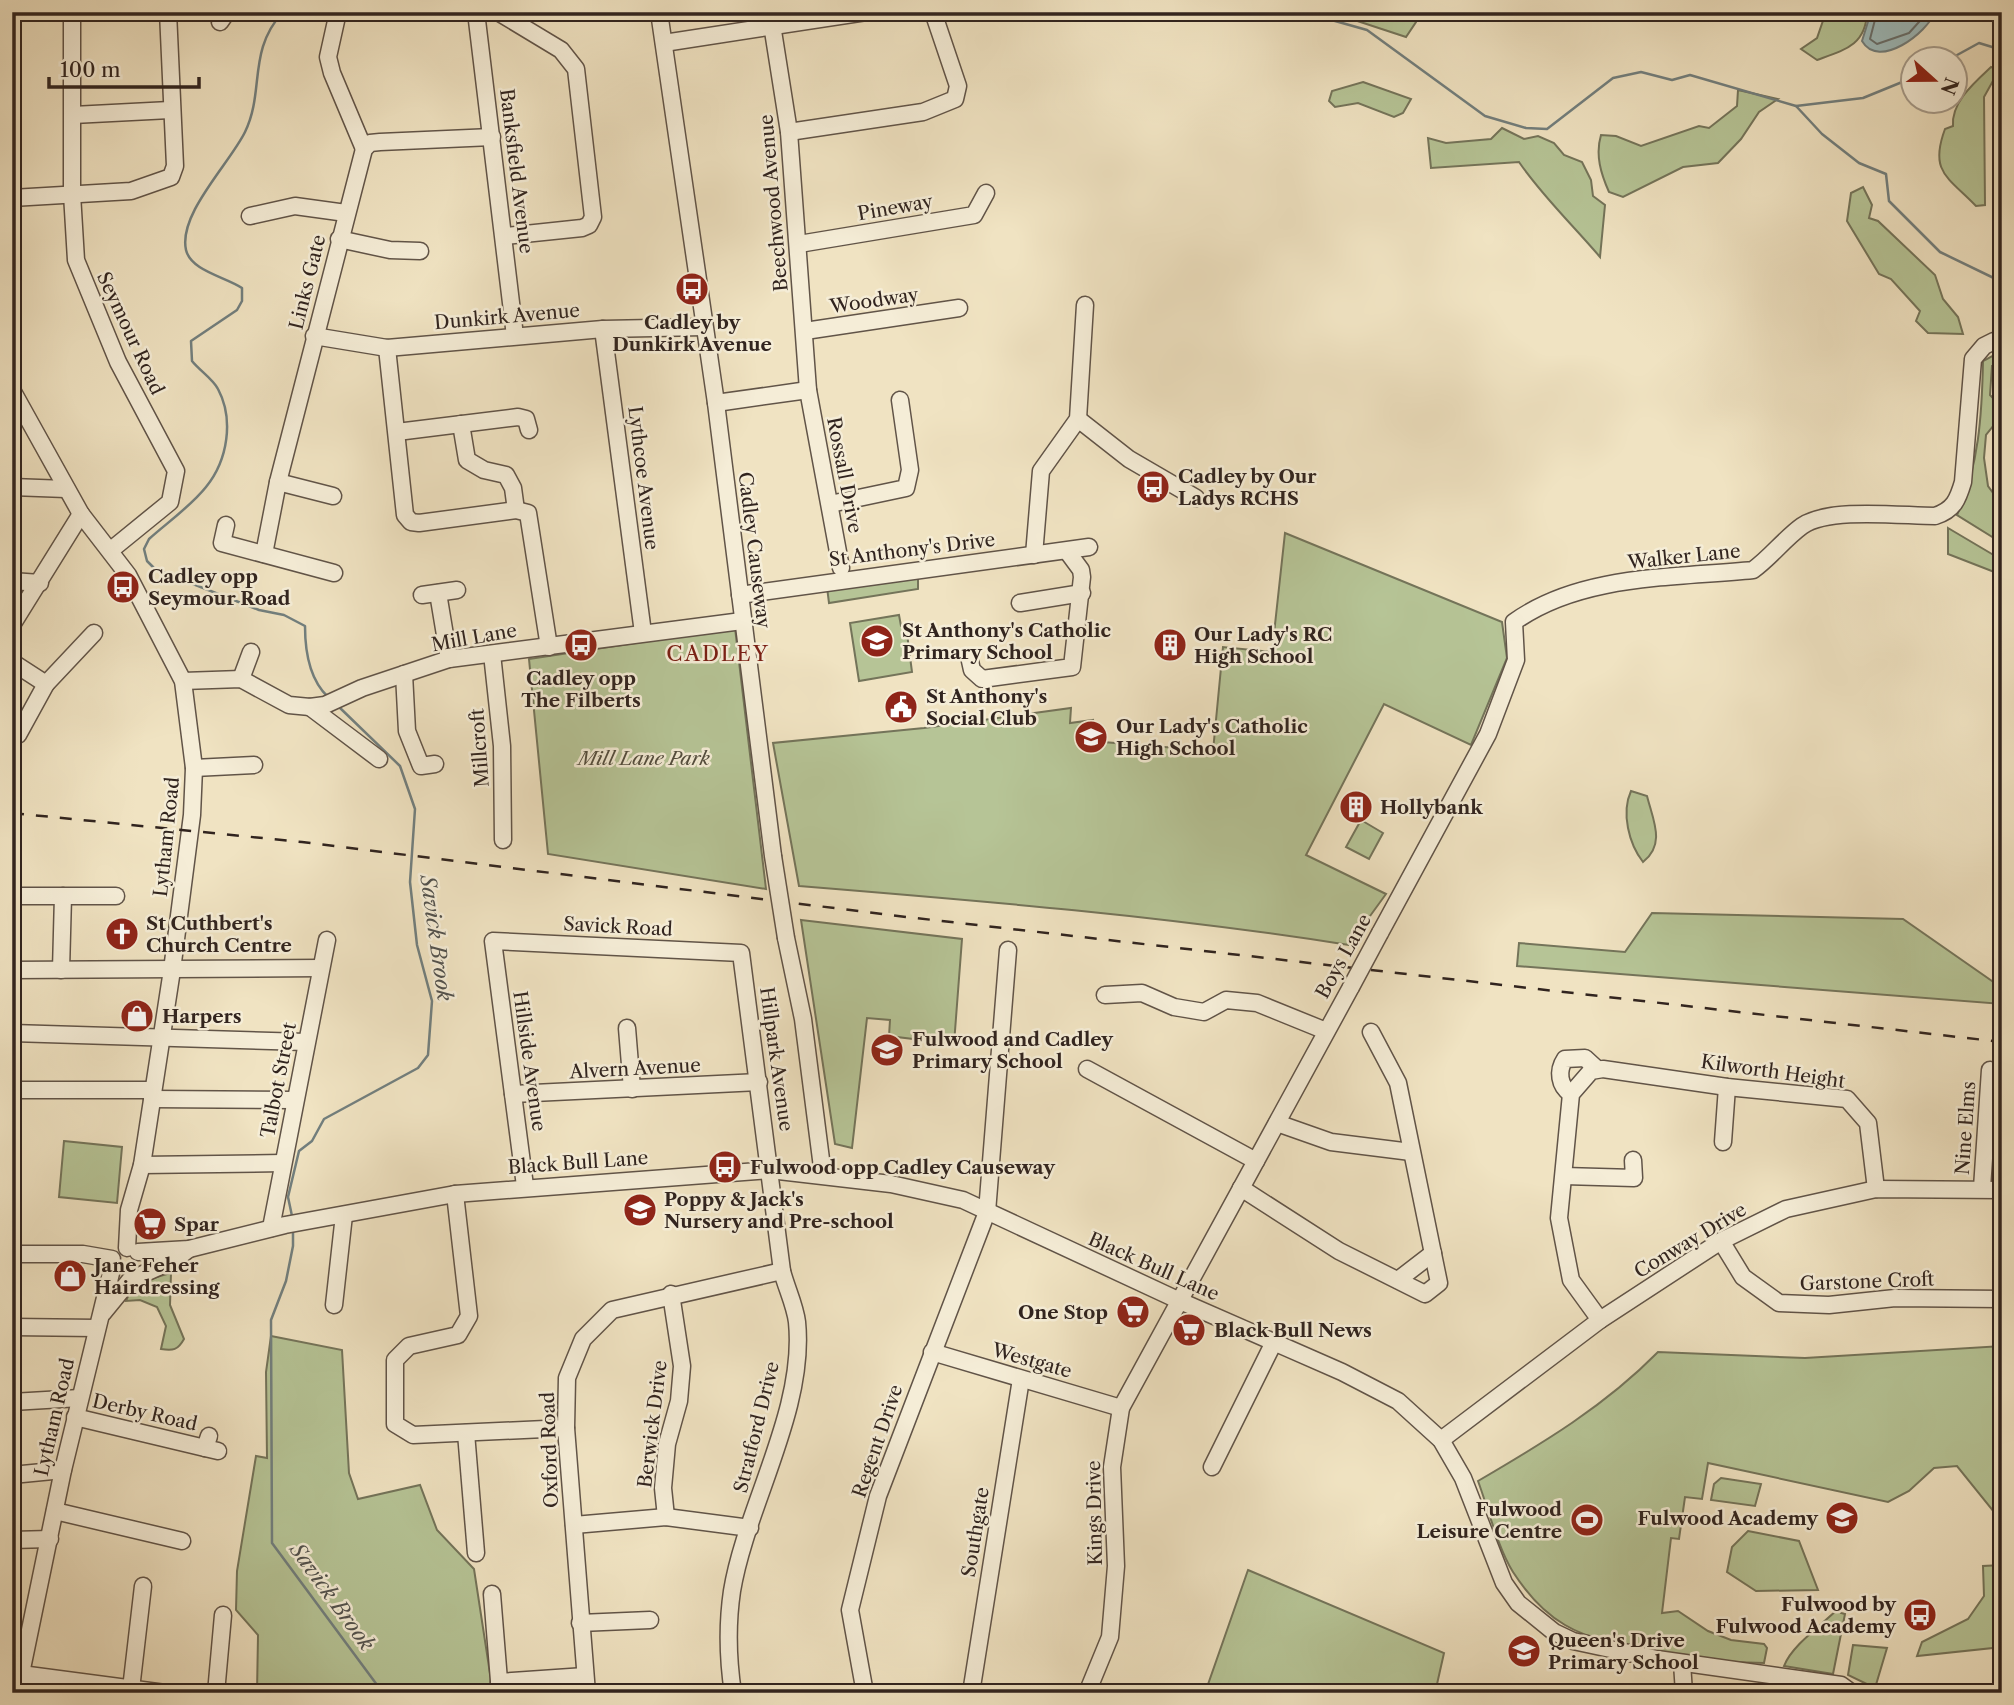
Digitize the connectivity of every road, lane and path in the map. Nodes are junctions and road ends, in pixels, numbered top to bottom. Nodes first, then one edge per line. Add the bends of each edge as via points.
1 (72, 12) edge
2 (168, 12) edge
3 (338, 12) edge
4 (477, 12) edge
5 (498, 12) edge
6 (659, 12) edge
7 (866, 12) edge
8 (933, 12) edge
9 (771, 19) edge
10 (664, 43) junction
11 (170, 110) junction
12 (73, 116) junction
13 (789, 132) junction
14 (492, 137) junction
15 (364, 149) junction
16 (986, 193) dead end
17 (72, 194) junction
18 (12, 198) edge
19 (346, 213) junction
20 (250, 217) dead end
21 (505, 236) junction
22 (340, 240) junction
23 (799, 244) junction
24 (420, 251) dead end
25 (1087, 305) dead end
26 (952, 313) dead end
27 (704, 327) junction
28 (603, 329) junction
29 (805, 331) junction
30 (314, 336) junction
31 (515, 336) junction
32 (2002, 344) edge
33 (387, 348) junction
34 (12, 390) edge
35 (808, 390) junction
36 (901, 400) dead end
37 (716, 403) junction
38 (1078, 419) junction
39 (461, 424) junction
40 (396, 426) junction
41 (529, 430) dead end
42 (278, 482) junction
43 (12, 487) edge
44 (66, 489) junction
45 (1194, 491) dead end
46 (333, 496) dead end
47 (830, 504) junction
48 (516, 510) junction
49 (80, 514) junction
50 (226, 525) dead end
51 (1089, 547) dead end
52 (111, 550) junction
53 (1067, 551) junction
54 (264, 554) junction
55 (1034, 555) junction
56 (841, 568) dead end
57 (334, 573) dead end
58 (12, 581) edge
59 (40, 583) junction
60 (457, 590) dead end
61 (1082, 593) junction
62 (740, 595) junction
63 (1020, 603) dead end
64 (743, 621) junction
65 (1514, 622) joint
66 (12, 625) edge
67 (94, 633) dead end
68 (643, 633) junction
69 (549, 647) junction
70 (251, 652) dead end
71 (492, 654) junction
72 (449, 659) junction
73 (970, 661) dead end
74 (12, 662) edge
75 (404, 674) junction
76 (241, 679) junction
77 (183, 681) junction
78 (46, 684) junction
79 (324, 703) junction
80 (18, 735) dead end
81 (379, 759) dead end
82 (435, 764) dead end
83 (254, 765) dead end
84 (194, 768) junction
85 (503, 839) dead end
86 (12, 896) edge
87 (63, 896) junction
88 (116, 896) dead end
89 (327, 940) dead end
90 (493, 941) joint
91 (1008, 950) dead end
92 (741, 953) joint
93 (321, 968) junction
94 (12, 970) edge
95 (61, 970) junction
96 (172, 970) junction
97 (1105, 995) dead end
98 (627, 1028) dead end
99 (1326, 1031) junction
100 (1371, 1032) dead end
101 (12, 1033) edge
102 (161, 1040) junction
103 (306, 1042) junction
104 (1087, 1069) dead end
105 (1597, 1069) junction
106 (1990, 1070) dead end
107 (759, 1082) junction
108 (1727, 1087) junction
109 (632, 1089) junction
110 (12, 1090) edge
111 (513, 1094) junction
112 (1571, 1094) junction
113 (153, 1095) junction
114 (295, 1100) junction
115 (1277, 1123) junction
116 (1723, 1142) dead end
117 (1411, 1152) junction
118 (1633, 1160) dead end
119 (1256, 1161) junction
120 (283, 1163) junction
121 (142, 1165) junction
122 (770, 1170) junction
123 (822, 1175) junction
124 (1564, 1176) junction
125 (526, 1186) junction
126 (1241, 1188) junction
127 (1982, 1188) junction
128 (1876, 1189) junction
129 (2002, 1190) edge
130 (455, 1194) junction
131 (987, 1212) junction
132 (344, 1215) junction
133 (285, 1225) junction
134 (1721, 1241) junction
135 (189, 1249) junction
136 (132, 1250) junction
137 (1433, 1253) junction
138 (12, 1254) edge
139 (112, 1264) junction
140 (782, 1271) junction
141 (135, 1277) junction
142 (1398, 1280) junction
143 (671, 1294) junction
144 (2002, 1299) edge
145 (1180, 1301) junction
146 (334, 1305) dead end
147 (1600, 1321) junction
148 (99, 1322) junction
149 (12, 1327) edge
150 (1274, 1342) junction
151 (932, 1352) junction
152 (1021, 1379) junction
153 (80, 1398) junction
154 (12, 1402) edge
155 (1121, 1408) junction
156 (75, 1417) junction
157 (566, 1428) junction
158 (466, 1433) junction
159 (1441, 1440) junction
160 (211, 1445) dead end
161 (1212, 1467) dead end
162 (63, 1470) junction
163 (12, 1475) edge
164 (55, 1511) junction
165 (666, 1517) junction
166 (574, 1525) junction
167 (750, 1528) junction
168 (50, 1539) junction
169 (12, 1540) edge
170 (182, 1541) dead end
171 (476, 1553) dead end
172 (143, 1586) dead end
173 (492, 1594) dead end
174 (223, 1615) dead end
175 (650, 1620) dead end
176 (580, 1623) junction
177 (19, 1663) edge
178 (1682, 1663) junction
179 (584, 1676) junction
180 (500, 1687) edge
181 (131, 1689) junction
182 (17, 1693) edge
183 (165, 1693) edge
184 (216, 1693) edge
185 (587, 1693) edge
186 (733, 1693) edge
187 (865, 1693) edge
188 (971, 1693) edge
189 (1087, 1693) edge
190 (1684, 1693) edge
191 (1852, 1693) edge

1 - 12 street, Seymour Road
2 - 11 street
3 - 15 street via 328,57
4 - 14 street, Banksfield Avenue
5 - 21 street via 561,50 576,69 593,217 582,228
6 - 10 street, Cadley Causeway
7 - 9 street
8 - 13 street via 958,86 956,99 923,112
9 - 10 street
9 - 13 street, Beechwood Avenue
10 - 27 street, Cadley Causeway
11 - 12 street
11 - 17 street via 175,166 168,180 131,191
12 - 17 street, Seymour Road
13 - 23 street, Beechwood Avenue
14 - 15 street via 380,142
14 - 21 street, Banksfield Avenue
15 - 19 street, Links Gate
16 - 23 street, Pineway via 978,218
17 - 18 street
17 - 52 street, Seymour Road via 76,260 86,289 118,362 176,471 170,502
19 - 20 street via 295,206
19 - 22 street, Links Gate
21 - 31 street, Banksfield Avenue
22 - 24 street
22 - 30 street, Links Gate
23 - 29 street, Beechwood Avenue
25 - 38 street
26 - 29 street, Woodway
27 - 28 street, Dunkirk Avenue
27 - 37 street, Cadley Causeway
28 - 31 street, Dunkirk Avenue
28 - 68 street, Lythcoe Avenue
29 - 35 street, Beechwood Avenue
30 - 33 street, Dunkirk Avenue
30 - 42 street, Links Gate
31 - 33 street, Dunkirk Avenue
32 - 65 street, Walker Lane via 1994,341 1984,346 1973,359 1963,482 1958,499 1947,512 1936,516 1830,516 1803,525 1753,570 1594,587 1539,604
33 - 40 street
34 - 44 street, Lytham Road
35 - 37 street
35 - 47 street, Rossall Drive
36 - 47 street via 910,470 906,488
37 - 62 street, Cadley Causeway
38 - 45 street via 1129,459
38 - 55 street via 1041,471
39 - 40 street
39 - 41 street via 518,417 526,419
39 - 48 street via 467,460 506,475
40 - 48 street via 407,519 419,523
42 - 46 street
42 - 54 street, Links Gate
43 - 44 street
44 - 49 street, Lytham Road
47 - 56 street, Rossall Drive
48 - 69 street via 531,518
49 - 52 street, Lytham Road
49 - 59 street
50 - 54 street via 222,543
51 - 53 street, St Anthony's Drive
52 - 77 street, Lytham Road
53 - 55 street, St Anthony's Drive
53 - 61 street via 1081,570
54 - 57 street
55 - 62 street, St Anthony's Drive
58 - 59 street
59 - 66 street
60 - 72 street via 430,594
61 - 63 street via 1039,609
61 - 73 street via 1072,667 982,679
62 - 64 street, Cadley Causeway
64 - 68 street, Mill Lane
64 - 123 street, Cadley Causeway, bridge
65 - 99 street, Boys Lane, bridge via 1516,660 1488,734
67 - 78 street
68 - 69 street, Mill Lane
69 - 71 street, Mill Lane
70 - 76 street
71 - 72 street, Mill Lane
71 - 85 street, Millcroft via 502,746
72 - 75 street, Mill Lane
74 - 78 street
75 - 79 street, Mill Lane
75 - 82 street via 407,731 421,766
76 - 77 street
76 - 79 street via 289,705
77 - 84 street, Lytham Road
78 - 80 street
79 - 81 street
83 - 84 street
84 - 96 street, Lytham Road
86 - 87 street
87 - 88 street
87 - 95 street
89 - 93 street, Talbot Street
90 - 92 street, Savick Road
90 - 111 street, Hillside Avenue
91 - 131 street, Regent Drive
92 - 107 street, Hillpark Avenue
93 - 96 street
93 - 103 street, Talbot Street
94 - 95 street
95 - 96 street
96 - 102 street, Lytham Road
97 - 99 street via 1142,993 1174,1007 1205,1012 1226,1000 1257,1003
98 - 109 street
99 - 115 street, Boys Lane
100 - 117 street via 1398,1083
101 - 102 street
102 - 103 street
102 - 113 street, Lytham Road
103 - 114 street, Talbot Street
104 - 119 street
105 - 108 street, Kilworth Height
105 - 112 street
105 - 112 street, Kilworth Height via 1586,1058 1565,1059 1560,1080
106 - 127 street, Nine Elms
107 - 109 street, Alvern Avenue
107 - 122 street, Hillpark Avenue
108 - 116 street
108 - 128 street, Kilworth Height via 1847,1099 1868,1123
109 - 111 street, Alvern Avenue
110 - 113 street
111 - 125 street, Hillside Avenue
112 - 124 street, Kilworth Height
113 - 114 street
113 - 121 street, Lytham Road
114 - 120 street, Talbot Street
115 - 117 street via 1331,1142
115 - 119 street, Boys Lane
117 - 137 street
118 - 124 street via 1634,1178
119 - 126 street, Boys Lane
120 - 121 street
120 - 133 street, Talbot Street
121 - 136 street, Lytham Road via 128,1210
122 - 123 street, Black Bull Lane
122 - 125 street, Black Bull Lane
122 - 140 street, Stratford Drive
123 - 131 street, Black Bull Lane via 927,1190
124 - 147 street, Kilworth Height via 1559,1218 1572,1280
125 - 130 street, Black Bull Lane
126 - 142 street via 1339,1251
126 - 145 street, Boys Lane
127 - 128 street, Conway Drive
127 - 129 street, Conway Drive
128 - 134 street, Conway Drive via 1786,1209
130 - 132 street, Black Bull Lane
130 - 158 street via 469,1316 458,1335 409,1346 395,1360 395,1424 413,1435
131 - 145 street, Black Bull Lane
131 - 151 street, Regent Drive
132 - 133 street, Black Bull Lane
132 - 146 street
133 - 135 street, Black Bull Lane
134 - 144 street, Garstone Croft via 1743,1278 1779,1303
134 - 147 street, Conway Drive
135 - 136 street, Black Bull Lane
135 - 141 street, Black Bull Lane
136 - 139 street
136 - 141 street, Lytham Road via 144,1262
137 - 142 street
137 - 142 street via 1439,1283 1425,1294
138 - 139 street via 83,1254
139 - 141 street via 118,1277
139 - 148 street, Lytham Road
140 - 143 street, Oxford Road
140 - 167 street, Stratford Drive via 797,1322 794,1374
141 - 148 street, Lytham Road
143 - 157 street, Oxford Road via 612,1310 583,1339 567,1378
143 - 165 street, Berwick Drive via 682,1366 679,1401 667,1444
145 - 150 street, Black Bull Lane
145 - 155 street, Kings Drive
147 - 159 street, Conway Drive
148 - 149 street
148 - 153 street, Lytham Road
150 - 159 street, Black Bull Lane via 1398,1401
150 - 161 street
151 - 152 street, Westgate
151 - 187 street, Regent Drive via 878,1496 850,1610
152 - 155 street, Westgate
152 - 188 street, Southgate
153 - 154 street
153 - 156 street, Lytham Road
155 - 189 street, Kings Drive via 1112,1467 1116,1566 1110,1637
156 - 160 street, Derby Road
156 - 162 street, Lytham Road
157 - 158 street
157 - 166 street, Oxford Road
158 - 171 street
159 - 178 street, Black Bull Lane via 1463,1478 1504,1583 1534,1618 1573,1641
162 - 163 street
162 - 164 street, Lytham Road
164 - 168 street, Lytham Road
164 - 170 street
165 - 166 street
165 - 167 street
166 - 176 street, Oxford Road
167 - 186 street, Stratford Drive via 732,1591 728,1658
168 - 169 street
168 - 177 street, Lytham Road
172 - 181 street
173 - 180 street
174 - 184 street
175 - 176 street
176 - 179 street, Oxford Road
177 - 181 street
177 - 182 street, Lytham Road
178 - 190 street
178 - 191 street, Black Bull Lane via 1841,1685
179 - 180 street
179 - 185 street, Oxford Road
181 - 183 street

